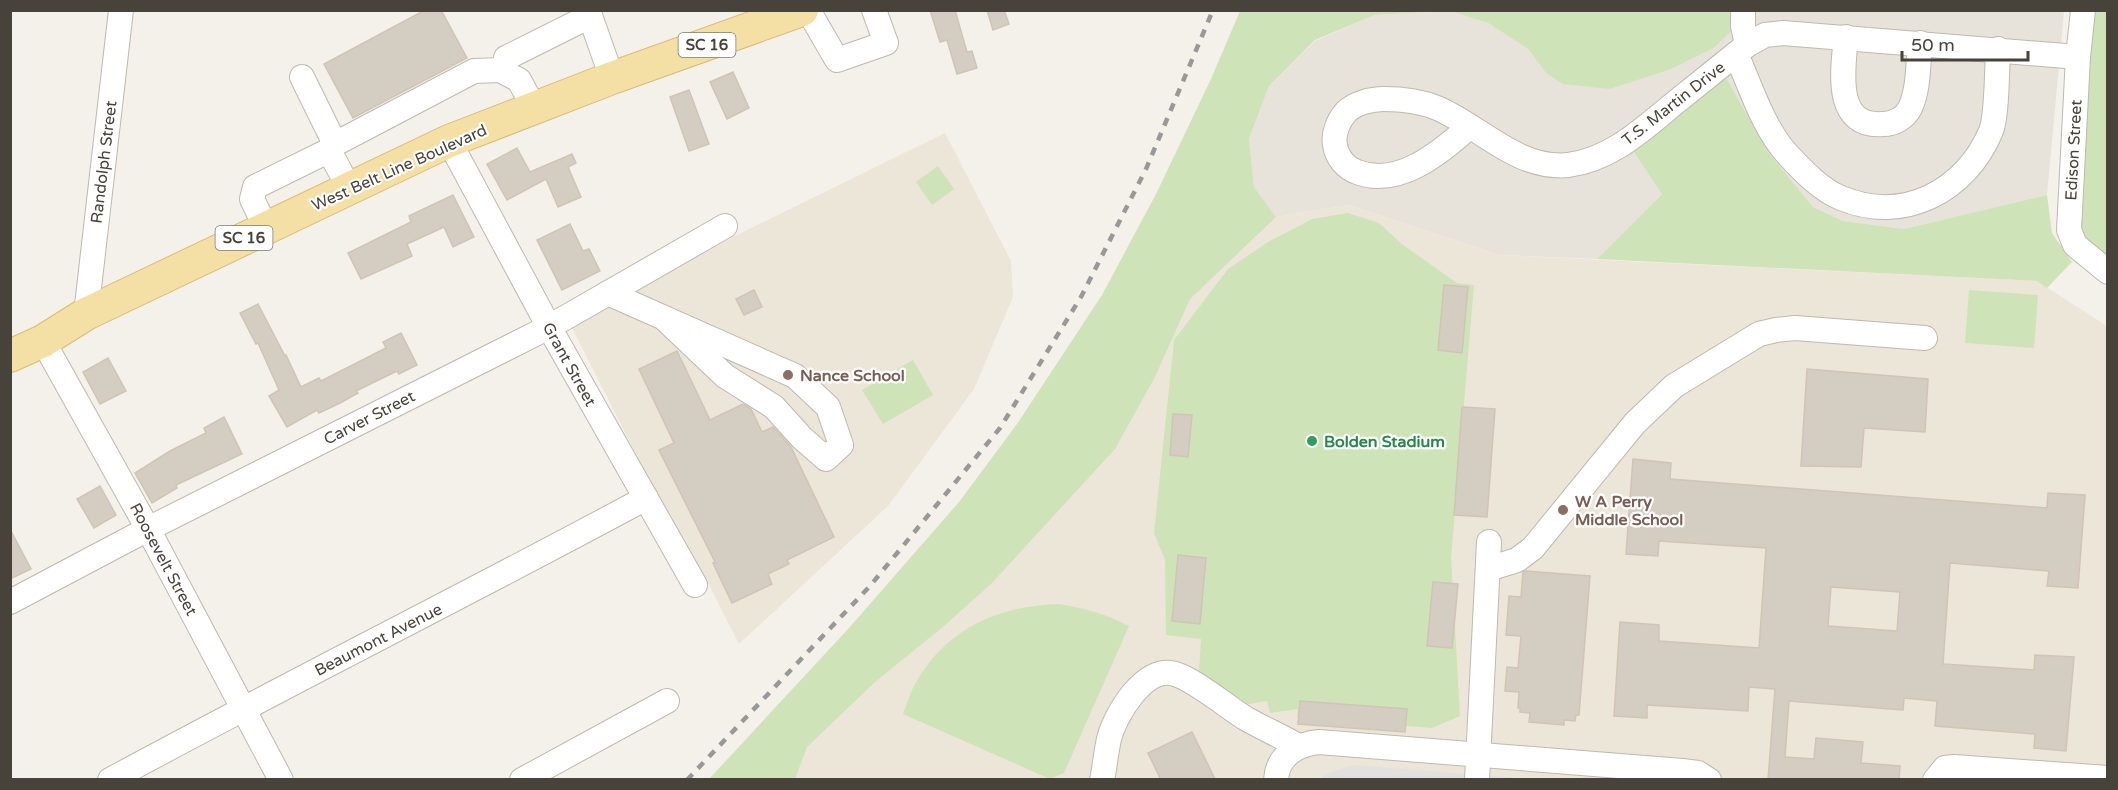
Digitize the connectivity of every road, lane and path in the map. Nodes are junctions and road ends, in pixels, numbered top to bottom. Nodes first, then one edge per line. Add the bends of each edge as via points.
1 (121, 10) edge
2 (802, 10) edge
3 (808, 10) edge
4 (874, 10) edge
5 (1743, 10) edge
6 (2083, 10) edge
7 (589, 13) edge
8 (1846, 37) junction
9 (1920, 43) junction
10 (1741, 49) junction
11 (1998, 50) junction
12 (2078, 57) junction
13 (506, 58) dead end
14 (302, 77) dead end
15 (612, 78) junction
16 (534, 108) junction
17 (1469, 127) junction
18 (449, 141) junction
19 (334, 146) junction
20 (349, 188) junction
21 (725, 226) dead end
22 (266, 228) junction
23 (2104, 263) edge
24 (608, 293) junction
25 (86, 314) junction
26 (665, 319) junction
27 (549, 327) junction
28 (1925, 338) dead end
29 (20, 352) edge
30 (646, 498) junction
31 (148, 530) junction
32 (1489, 542) dead end
33 (1488, 569) junction
34 (695, 585) dead end
35 (10, 602) edge
36 (667, 701) dead end
37 (243, 708) junction
38 (1298, 746) junction
39 (1478, 755) junction
40 (2014, 775) edge
41 (2108, 778) edge
42 (110, 780) edge
43 (281, 780) edge
44 (522, 780) edge
45 (1102, 780) edge
46 (1276, 780) edge
47 (1477, 780) edge
48 (1709, 780) edge
49 (1935, 780) edge

1 - 25 street, Randolph Street
2 - 15 main road, West Belt Line Boulevard / SC 16
3 - 4 street via 837,60 886,43
5 - 10 street
6 - 12 street, Edison Street
7 - 13 street
7 - 15 street
8 - 9 street, T.S. Martin Drive
8 - 9 street via 1842,82 1846,100 1862,121 1878,125 1896,121 1910,108
8 - 10 street, T.S. Martin Drive via 1776,33 1757,38
9 - 11 street, T.S. Martin Drive
10 - 11 street via 1762,113 1788,156 1840,198 1890,207 1929,199 1954,183 1975,160 1992,128
10 - 17 street, T.S. Martin Drive via 1630,139 1598,158 1566,165 1526,158
11 - 12 street, T.S. Martin Drive
12 - 23 street, Edison Street via 2069,230 2075,245
14 - 19 street
15 - 16 main road, West Belt Line Boulevard / SC 16
16 - 18 main road, West Belt Line Boulevard / SC 16
16 - 19 street via 519,80 500,70 474,71
17 - 17 street, T.S. Martin Drive via 1429,105 1406,100 1368,100 1349,109 1338,124 1334,142 1344,164 1353,170 1374,177 1387,176 1439,152
18 - 20 main road, West Belt Line Boulevard / SC 16
18 - 27 street, Grant Street
19 - 20 street via 332,156
19 - 22 street via 255,187 252,199
20 - 22 main road, West Belt Line Boulevard / SC 16
21 - 24 street, Carver Street
22 - 25 main road, West Belt Line Boulevard / SC 16
24 - 26 street
24 - 27 street, Carver Street
25 - 29 main road, West Belt Line Boulevard / SC 16
26 - 26 street via 795,376 828,407 841,445 826,459 774,407 725,376
27 - 30 street, Grant Street
27 - 31 street, Carver Street
28 - 33 street via 1795,328 1759,334 1674,386 1635,423 1533,548 1517,560
29 - 31 street, Roosevelt Street
30 - 34 street, Grant Street
30 - 37 street, Beaumont Avenue
31 - 35 street, Carver Street
31 - 37 street, Roosevelt Street
32 - 33 street
33 - 39 street
36 - 44 street
37 - 42 street, Beaumont Avenue
37 - 43 street, Roosevelt Street
38 - 39 street via 1318,742
38 - 45 street via 1186,679 1164,673 1144,682 1124,706 1109,738
38 - 46 street via 1280,762
39 - 47 street
39 - 48 street via 1682,771 1698,773
40 - 41 street
40 - 49 street via 1954,767 1945,768

